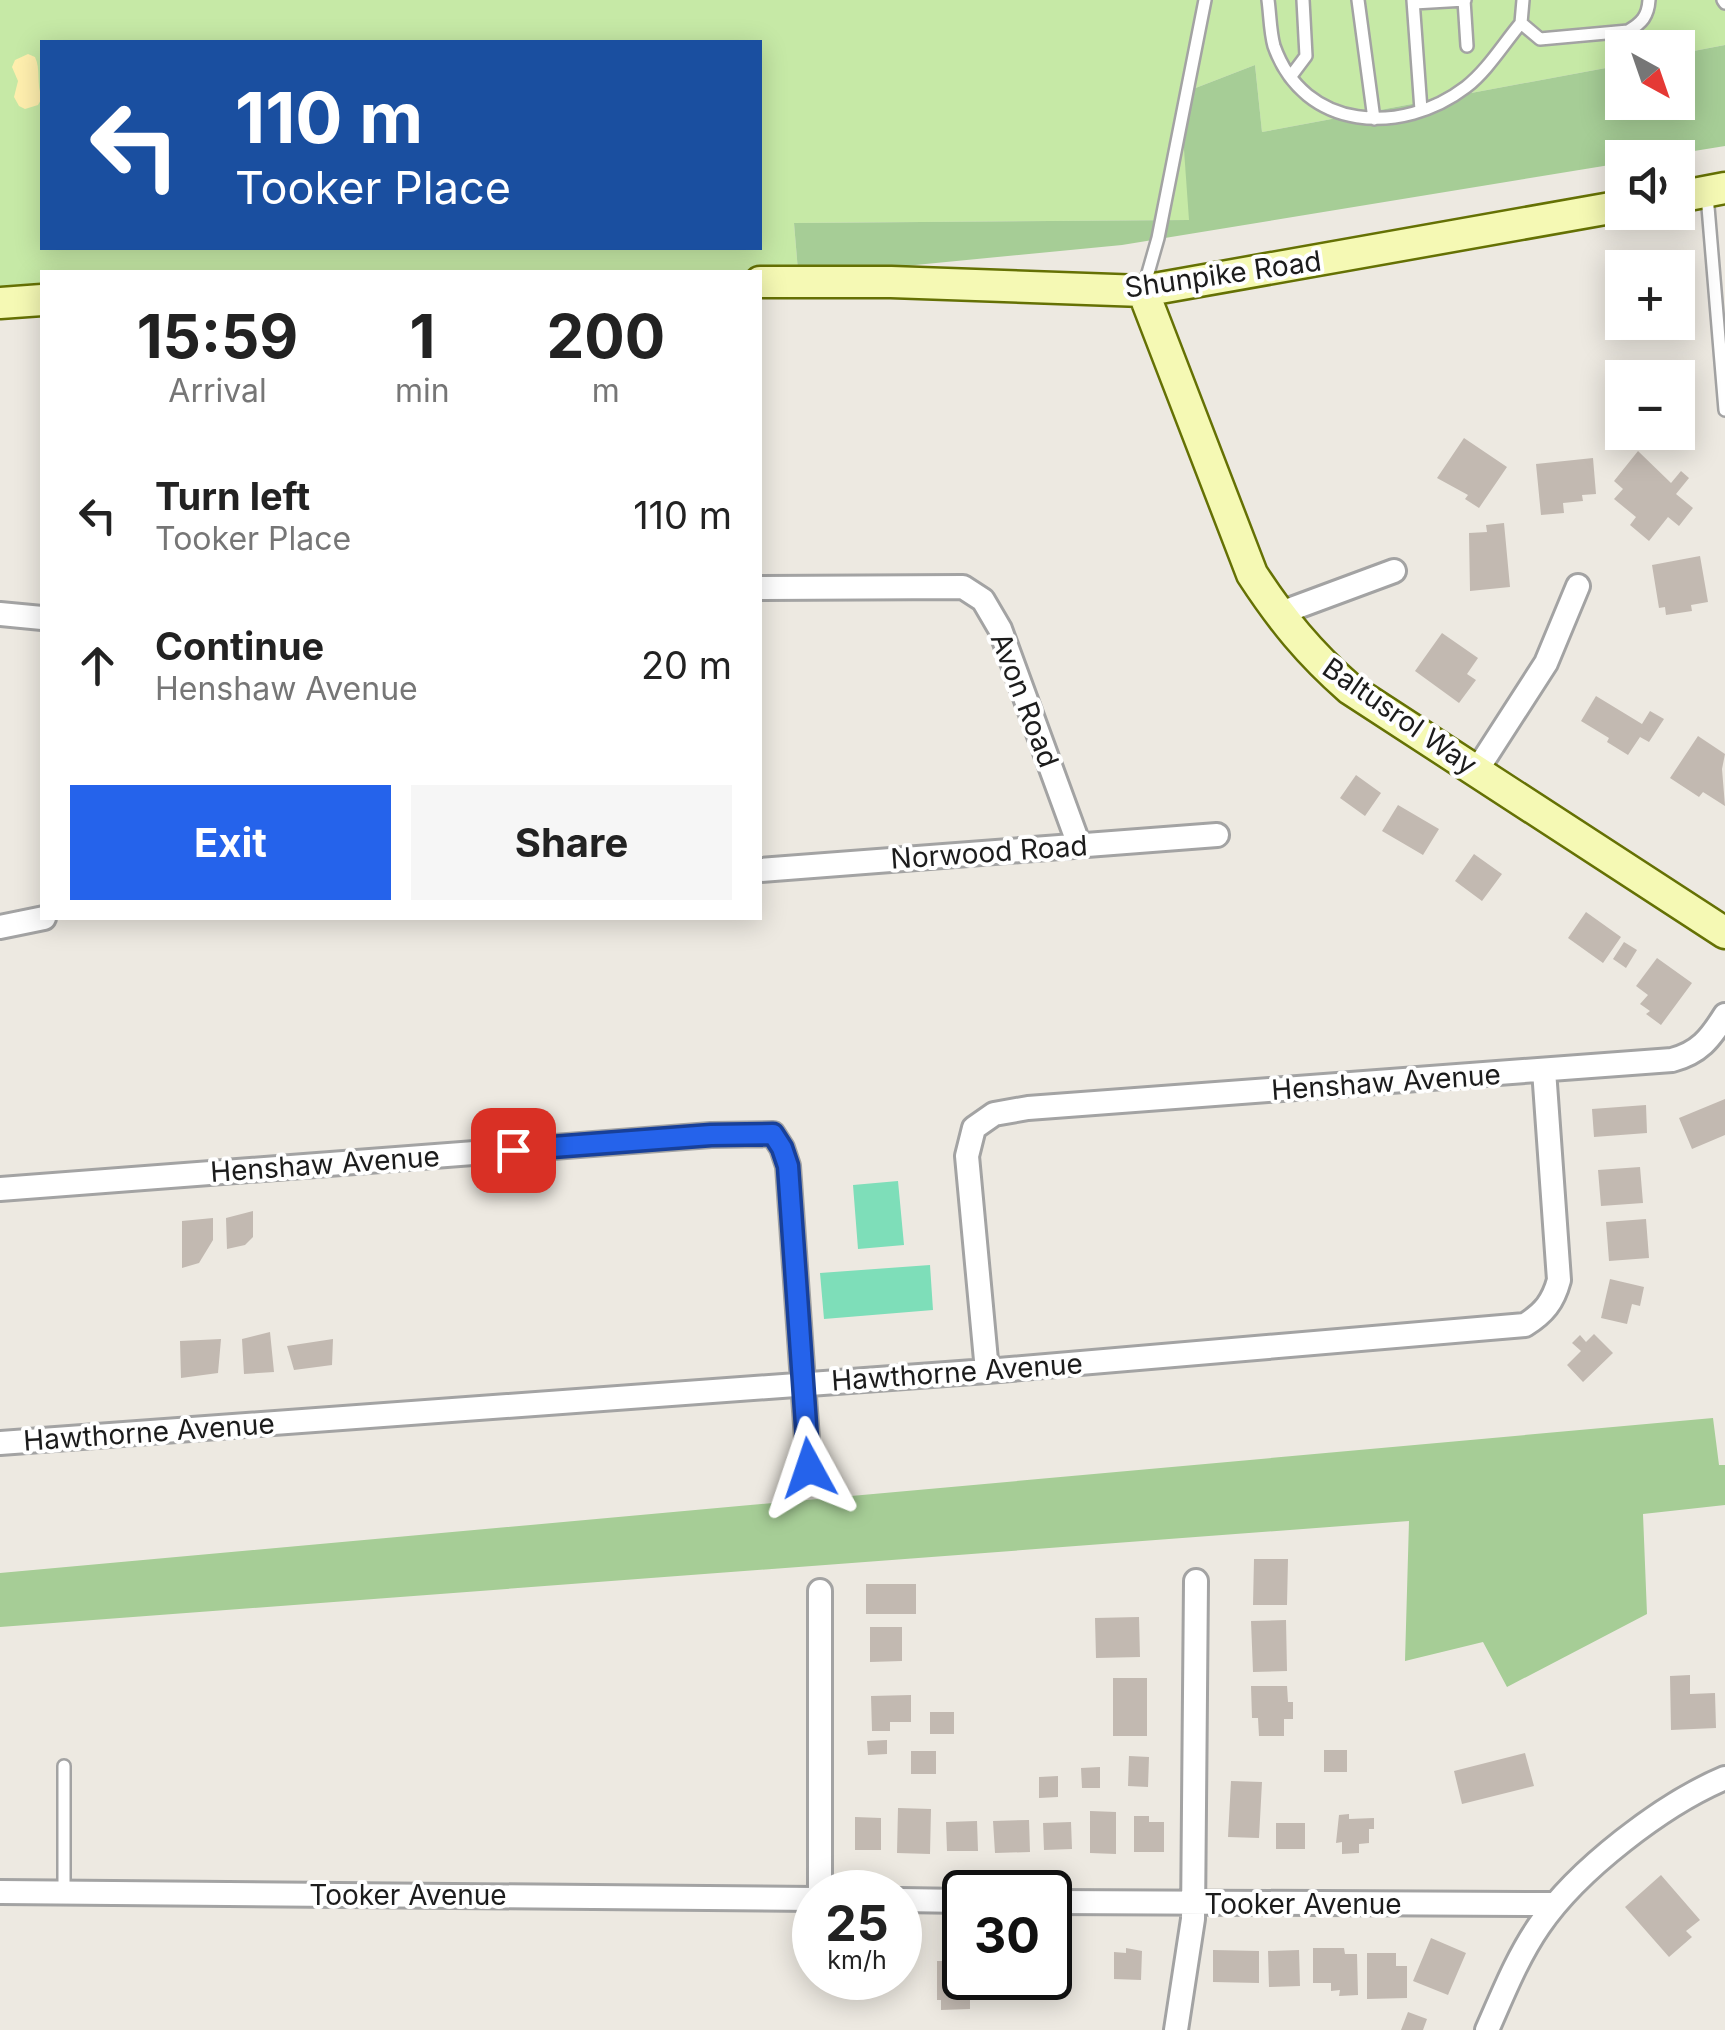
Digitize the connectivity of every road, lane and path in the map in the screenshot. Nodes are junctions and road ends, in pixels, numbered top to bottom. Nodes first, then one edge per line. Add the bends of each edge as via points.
1 (1205, 0) edge
2 (1268, 0) edge
3 (1302, 0) edge
4 (1358, 0) edge
5 (1464, 0) edge
6 (1523, 0) edge
7 (1649, 0) edge
8 (1413, 1) edge
9 (1522, 23) junction
10 (1467, 46) dead end
11 (1291, 76) junction
12 (1421, 110) junction
13 (1374, 120) junction
14 (1703, 192) edge
15 (1605, 209) edge
16 (762, 282) edge
17 (1143, 292) junction
18 (40, 300) edge
19 (0, 303) edge
20 (1725, 410) edge
21 (1394, 571) dead end
22 (1578, 586) dead end
23 (762, 588) edge
24 (0, 614) edge
25 (1278, 614) junction
26 (40, 618) edge
27 (1477, 770) junction
28 (1217, 835) dead end
29 (1080, 845) junction
30 (762, 870) edge
31 (40, 919) edge
32 (0, 927) edge
33 (1725, 932) edge
34 (1725, 1016) edge
35 (1544, 1070) junction
36 (0, 1189) edge
37 (988, 1371) junction
38 (801, 1382) junction
39 (0, 1443) edge
40 (809, 1468) dead end
41 (1196, 1581) dead end
42 (820, 1591) dead end
43 (64, 1766) dead end
44 (1725, 1778) edge
45 (820, 1870) edge
46 (0, 1892) edge
47 (64, 1893) junction
48 (792, 1899) edge
49 (1072, 1902) edge
50 (1194, 1904) junction
51 (1555, 1904) junction
52 (1176, 2030) edge
53 (1487, 2030) edge

1 - 17 lane
2 - 11 lane via 1274,45
3 - 11 lane via 1306,56
4 - 13 lane
5 - 8 lane
5 - 10 lane
6 - 9 lane
7 - 9 lane via 1640,24 1628,31 1540,39
8 - 12 lane
9 - 12 lane via 1469,86
11 - 13 lane via 1321,106
12 - 13 lane
14 - 20 lane
15 - 17 street, Shunpike Road
16 - 17 street, Shunpike Road
17 - 25 street, Baltusrol Way via 1252,574
18 - 19 street
21 - 25 street
22 - 27 street via 1546,663
23 - 29 street, Avon Road via 963,587 983,600 1000,629
24 - 26 street
25 - 27 street, Baltusrol Way via 1350,689
27 - 33 street, Baltusrol Way
28 - 29 street, Norwood Road
29 - 30 street, Norwood Road
31 - 32 street
34 - 35 street, Henshaw Avenue via 1692,1055
35 - 37 street, Hawthorne Avenue via 1559,1280 1554,1299 1525,1325
35 - 37 street, Henshaw Avenue via 1028,1108 979,1122 967,1156
36 - 38 street, Henshaw Avenue via 773,1134 788,1166
37 - 38 street, Hawthorne Avenue
38 - 39 street, Hawthorne Avenue
38 - 40 street
41 - 50 street
42 - 45 street
43 - 47 lane
44 - 51 street via 1657,1814
46 - 47 street, Tooker Avenue
47 - 48 street, Tooker Avenue
49 - 50 street, Tooker Avenue
50 - 51 street, Tooker Avenue
50 - 52 street
51 - 53 street via 1520,1957

